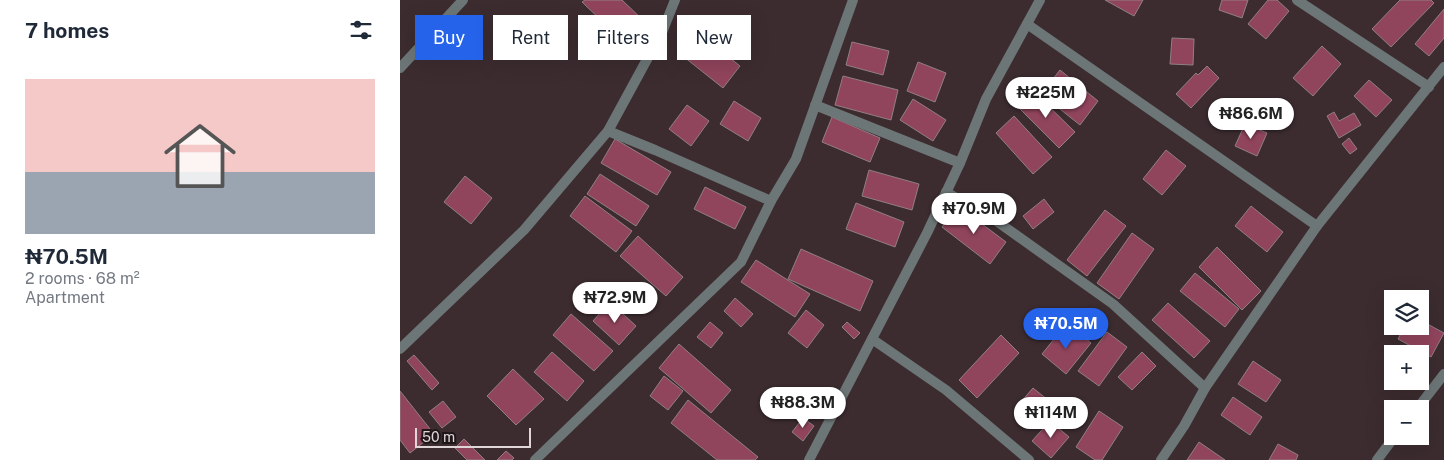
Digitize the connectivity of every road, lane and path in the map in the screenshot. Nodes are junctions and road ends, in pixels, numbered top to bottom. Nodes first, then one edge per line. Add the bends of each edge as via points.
1 (463, 0) edge
2 (675, 0) edge
3 (853, 0) edge
4 (1040, 0) edge
5 (1297, 0) edge
6 (1027, 24) junction
7 (1444, 67) edge
8 (400, 68) edge
9 (1429, 87) junction
10 (815, 105) junction
11 (608, 132) junction
12 (960, 163) junction
13 (946, 192) junction
14 (771, 201) junction
15 (1317, 226) junction
16 (872, 339) junction
17 (400, 349) edge
18 (1444, 374) edge
19 (1205, 388) junction
20 (1424, 400) edge
21 (1388, 445) edge
22 (535, 460) edge
23 (809, 460) edge
24 (1029, 460) edge
25 (1162, 460) edge
26 (1376, 460) edge

1 - 8 street
2 - 11 street via 663,30
3 - 10 street
4 - 6 street
5 - 9 street
6 - 12 street via 986,99
6 - 15 street
7 - 9 street
9 - 15 street
10 - 12 street
10 - 14 street via 796,158
11 - 14 street
11 - 17 street via 524,230
12 - 13 street
13 - 16 street
13 - 19 street via 995,220 1113,304
14 - 22 street via 741,262
15 - 19 street
16 - 23 street
16 - 24 street via 946,390
18 - 20 street
19 - 25 street
21 - 26 street

